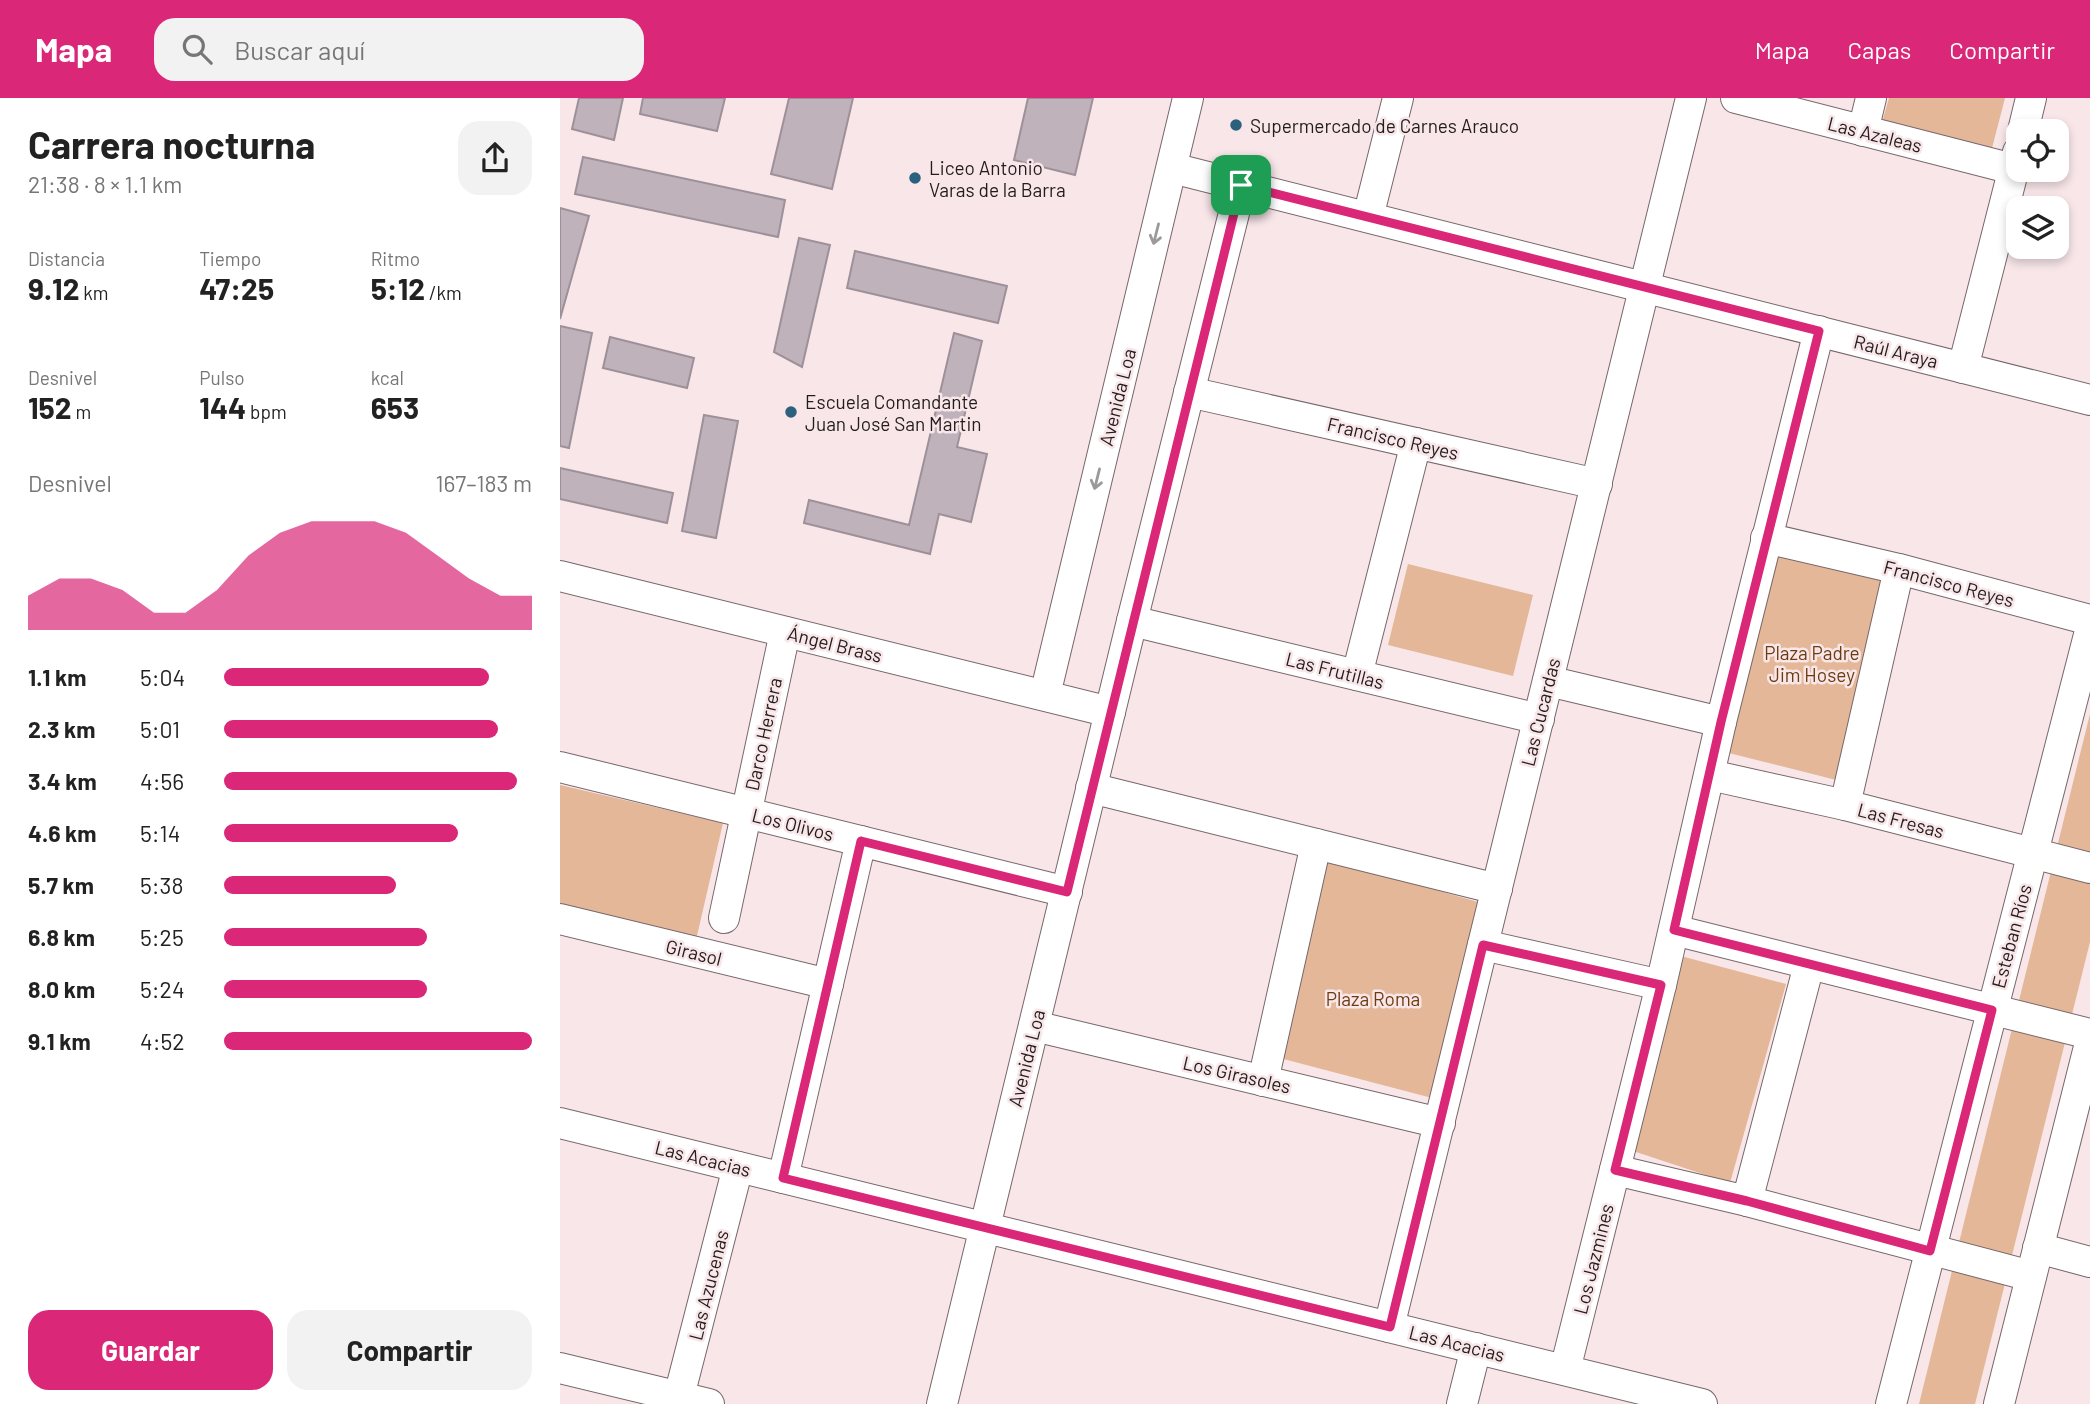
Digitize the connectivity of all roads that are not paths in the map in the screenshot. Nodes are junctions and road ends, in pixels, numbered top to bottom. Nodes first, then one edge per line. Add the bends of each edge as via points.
1 (1188, 98) edge
2 (1398, 98) edge
3 (1691, 98) edge
4 (1736, 98) edge
5 (1871, 98) edge
6 (2031, 98) edge
7 (2026, 119) edge
8 (1863, 131) junction
9 (2006, 159) edge
10 (1172, 167) junction
11 (2011, 182) edge
12 (1241, 185) junction
13 (1368, 217) junction
14 (1645, 288) junction
15 (1819, 331) junction
16 (1963, 368) junction
17 (1189, 391) junction
18 (2090, 400) edge
19 (1416, 443) junction
20 (1597, 484) junction
21 (1766, 538) junction
22 (1899, 569) junction
23 (560, 576) edge
24 (2090, 620) edge
25 (1132, 621) junction
26 (2090, 631) edge
27 (785, 632) junction
28 (1357, 675) junction
29 (1548, 681) junction
30 (1045, 695) junction
31 (1110, 712) junction
32 (1539, 719) junction
33 (1721, 722) junction
34 (560, 767) edge
35 (1710, 775) junction
36 (1091, 788) junction
37 (1846, 805) junction
38 (747, 813) junction
39 (861, 841) junction
40 (1316, 844) junction
41 (2033, 854) junction
42 (2090, 868) edge
43 (1497, 889) junction
44 (1067, 892) junction
45 (724, 918) dead end
46 (560, 919) edge
47 (1674, 930) junction
48 (1483, 945) junction
49 (1809, 965) junction
50 (828, 984) junction
51 (1661, 985) junction
52 (1992, 1010) junction
53 (1034, 1026) junction
54 (2090, 1034) edge
55 (2090, 1043) edge
56 (1263, 1081) junction
57 (560, 1123) edge
58 (1440, 1123) junction
59 (738, 1167) junction
60 (1615, 1170) junction
61 (783, 1178) junction
62 (1747, 1201) junction
63 (985, 1227) junction
64 (1930, 1251) junction
65 (2035, 1262) junction
66 (2090, 1262) edge
67 (1390, 1327) junction
68 (1476, 1348) junction
69 (560, 1368) edge
70 (1565, 1370) junction
71 (678, 1400) edge
72 (1672, 1400) edge
73 (709, 1404) edge
74 (942, 1404) edge
75 (1462, 1404) edge
76 (1702, 1404) edge
77 (1891, 1404) edge
78 (1999, 1404) edge

1 - 10 street, Avenida Loa
2 - 13 street
3 - 14 street, Las Cucardas
4 - 8 street, Las Azaleas
5 - 8 street
6 - 7 street
8 - 9 street, Las Azaleas
10 - 12 street, Raúl Araya
10 -> 30 street, Avenida Loa
11 - 16 street
12 - 13 street, Raúl Araya
12 - 17 street, Avenida Loa
13 - 14 street, Raúl Araya
14 - 15 street, Raúl Araya
14 - 20 street, Las Cucardas
15 - 16 street, Raúl Araya
15 - 21 street, Los Jazmines
16 - 18 street, Raúl Araya
17 - 19 street, Francisco Reyes
17 - 25 street, Avenida Loa
19 - 20 street, Francisco Reyes
19 - 28 street
20 - 29 street, Las Cucardas
21 - 22 street, Francisco Reyes
21 - 33 street, Los Jazmines
22 - 24 street, Francisco Reyes
22 - 37 street
23 - 27 street, Ángel Brass
25 - 28 street, Las Frutillas
25 - 31 street, Avenida Loa
26 - 41 street, Esteban Ríos
27 - 30 street, Ángel Brass
27 - 38 street, Darco Herrera
28 - 32 street, Las Frutillas
29 - 32 street, Las Cucardas
29 - 33 street
30 - 31 street, Ángel Brass
31 - 36 street, Avenida Loa
32 - 43 street, Las Cucardas
33 - 35 street, Los Jazmines
34 - 38 street, Los Olivos
35 - 37 street, Las Fresas
35 - 47 street, Los Jazmines
36 - 40 street
36 - 44 street, Avenida Loa
37 - 41 street, Las Fresas
38 - 39 street, Los Olivos
38 - 45 street, Darco Herrera
39 - 44 street, Los Olivos
39 - 50 street
40 - 43 street
40 - 56 street
41 - 42 street, Las Fresas
41 - 52 street, Esteban Ríos
43 - 48 street, Las Cucardas
44 - 53 street, Avenida Loa
46 - 50 street, Girasol
47 - 49 street
47 - 51 street, Los Jazmines
48 - 51 street
48 - 58 street, Las Cucardas
49 - 52 street
49 - 62 street
50 - 61 street
51 - 60 street, Los Jazmines
52 - 54 street
52 - 64 street, Esteban Ríos
53 - 56 street, Los Girasoles
53 - 63 street, Avenida Loa
55 - 65 street
56 - 58 street, Los Girasoles
57 - 59 street, Las Acacias
58 - 67 street, Las Cucardas
59 - 61 street, Las Acacias
59 - 71 street, Las Azucenas
60 - 62 street
60 - 70 street, Los Jazmines
61 - 63 street, Las Acacias
62 - 64 street
63 - 67 street, Las Acacias
63 - 74 street, Avenida Loa
64 - 65 street
64 - 77 street, Esteban Ríos
65 - 66 street
65 - 78 street
67 - 68 street, Las Acacias
68 - 70 street, Las Acacias
68 - 75 street
69 - 71 street
70 - 72 street, Las Acacias
71 - 73 street
72 - 76 street, Las Acacias

